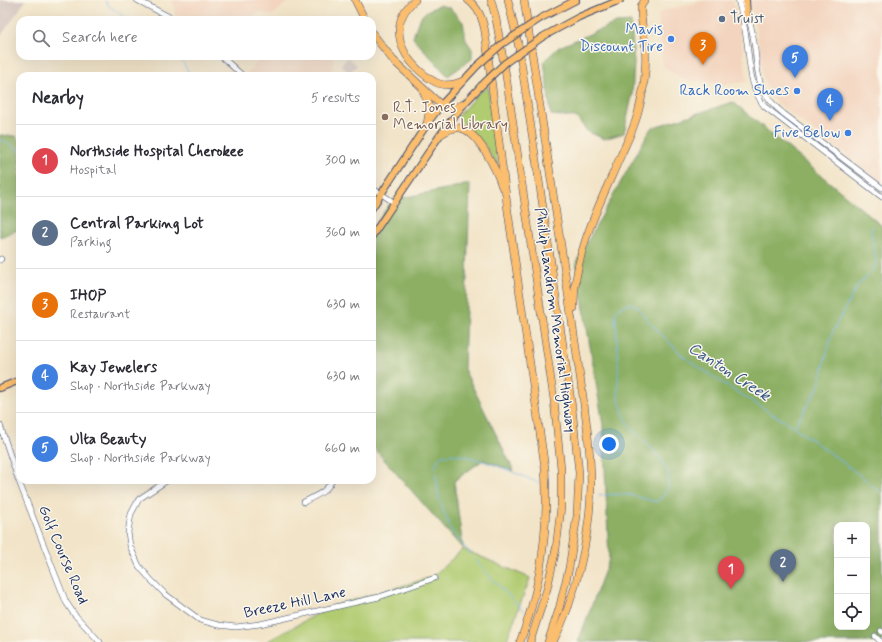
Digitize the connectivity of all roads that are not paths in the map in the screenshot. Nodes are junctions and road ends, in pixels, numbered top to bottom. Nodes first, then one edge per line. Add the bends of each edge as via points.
1 (137, 0) edge
2 (355, 0) edge
3 (415, 0) edge
4 (468, 0) edge
5 (491, 0) edge
6 (508, 0) edge
7 (524, 0) edge
8 (576, 0) edge
9 (619, 0) edge
10 (645, 0) edge
11 (648, 0) edge
12 (738, 0) edge
13 (744, 0) edge
14 (748, 15) joint
15 (167, 16) edge
16 (362, 16) edge
17 (644, 34) junction
18 (376, 38) edge
19 (225, 60) edge
20 (239, 72) edge
21 (463, 81) junction
22 (418, 84) junction
23 (464, 104) junction
24 (441, 105) junction
25 (427, 124) junction
26 (440, 135) junction
27 (882, 188) edge
28 (376, 191) edge
29 (381, 195) junction
30 (882, 197) edge
31 (376, 202) edge
32 (395, 203) junction
33 (508, 212) junction
34 (376, 230) edge
35 (574, 338) junction
36 (16, 382) edge
37 (0, 388) edge
38 (0, 425) edge
39 (16, 473) edge
40 (20, 484) edge
41 (162, 484) edge
42 (330, 484) edge
43 (304, 502) dead end
44 (434, 578) dead end
45 (876, 636) dead end
46 (100, 642) edge
47 (520, 642) edge
48 (530, 642) edge
49 (548, 642) edge
50 (553, 642) edge
51 (881, 642) edge

1 - 15 street
2 - 16 highway
3 - 21 highway via 404,14 399,27 400,43 406,56 435,82 450,85
4 - 33 highway via 478,11 484,27
5 - 48 highway, Phillip Landrum Memorial Highway via 506,76 554,400 561,469 561,507 556,549 546,595
6 - 49 highway, Phillip Landrum Memorial Highway via 519,48 572,408 579,473 577,516 569,568
7 - 35 highway
8 - 21 main road, bridge via 541,18 502,44
9 - 23 main road, bridge via 544,36 505,63
10 - 17 highway via 641,6
11 - 17 highway via 643,9 646,22
12 - 30 street via 752,83 764,106
13 - 14 main road via 748,7
14 - 27 street via 760,82 769,100
17 - 35 highway via 645,73 637,114 578,263 573,294
18 - 22 highway via 393,60
19 - 20 street
21 - 24 main road
22 - 24 highway
22 - 25 highway via 430,107
23 - 24 highway via 453,108
23 - 26 main road
24 - 25 main road
25 - 29 main road
26 - 32 main road
26 - 33 highway via 454,128 462,128 476,140 496,171
28 - 29 street
29 - 31 main road
29 - 32 street
32 - 34 main road
33 - 47 highway via 547,494 540,567
35 - 50 highway via 589,438 591,488 580,568
36 - 37 main road
38 - 39 street, Golf Course Road
40 - 46 street, Golf Course Road via 66,602
41 - 44 street, Breeze Hill Lane via 139,499 131,514 128,532 130,546 139,566 151,580 200,620 236,627 260,624 379,597
42 - 43 street
45 - 51 street

